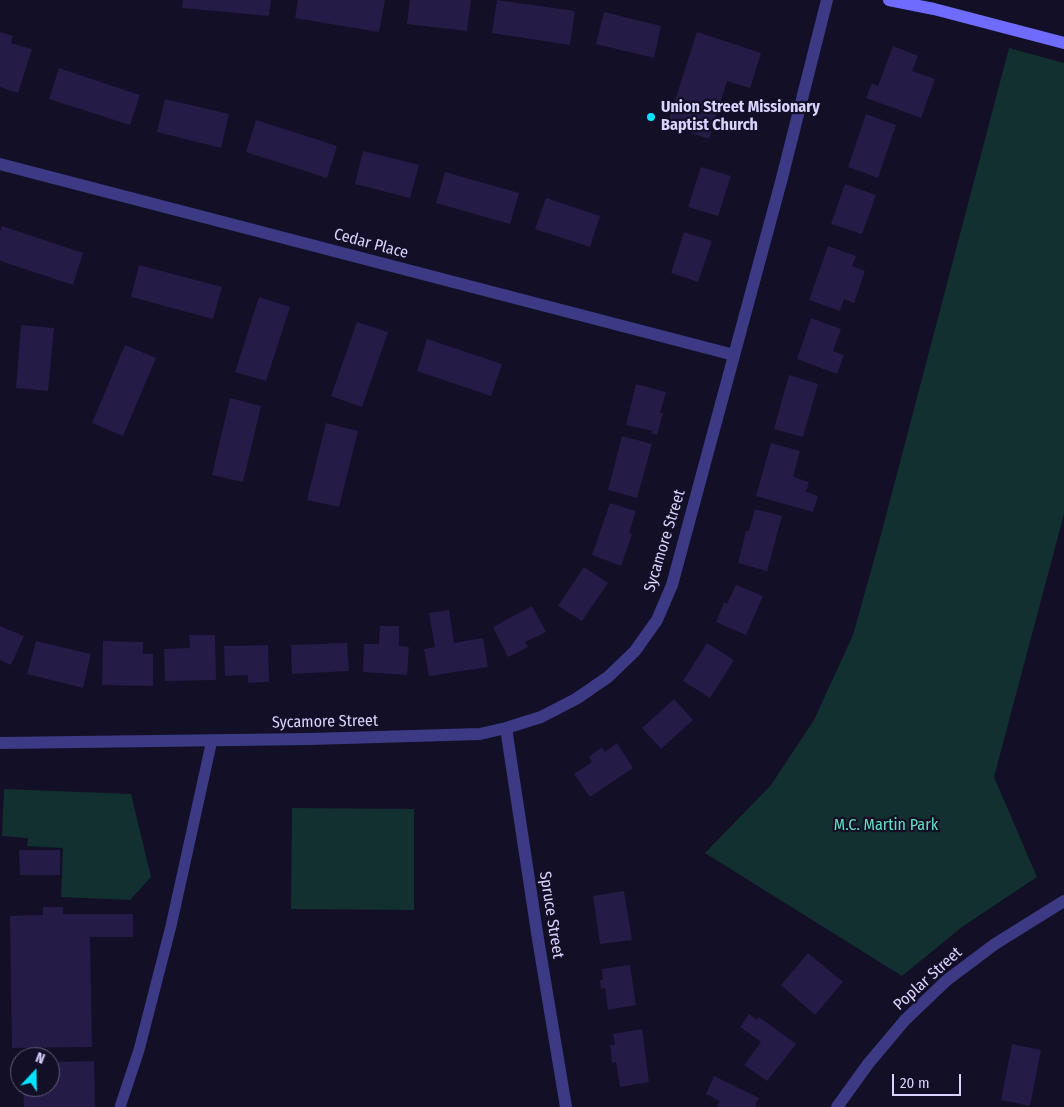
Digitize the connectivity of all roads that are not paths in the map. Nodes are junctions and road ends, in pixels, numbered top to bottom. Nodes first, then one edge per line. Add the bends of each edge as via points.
1 (827, 0) edge
2 (889, 0) edge
3 (1064, 43) edge
4 (0, 164) edge
5 (734, 355) junction
6 (506, 728) junction
7 (212, 740) junction
8 (0, 743) edge
9 (1064, 901) edge
10 (120, 1107) edge
11 (566, 1107) edge
12 (838, 1107) edge

1 - 5 street, Sycamore Street
2 - 3 main road
4 - 5 street, Cedar Place
5 - 6 street, Sycamore Street via 672,585 657,620 636,651 608,677 541,717
6 - 7 street, Sycamore Street via 480,734
6 - 11 street, Spruce Street
7 - 8 street, Sycamore Street
7 - 10 lane via 172,926 139,1050
9 - 12 street, Poplar Street via 995,944 947,980 905,1020

